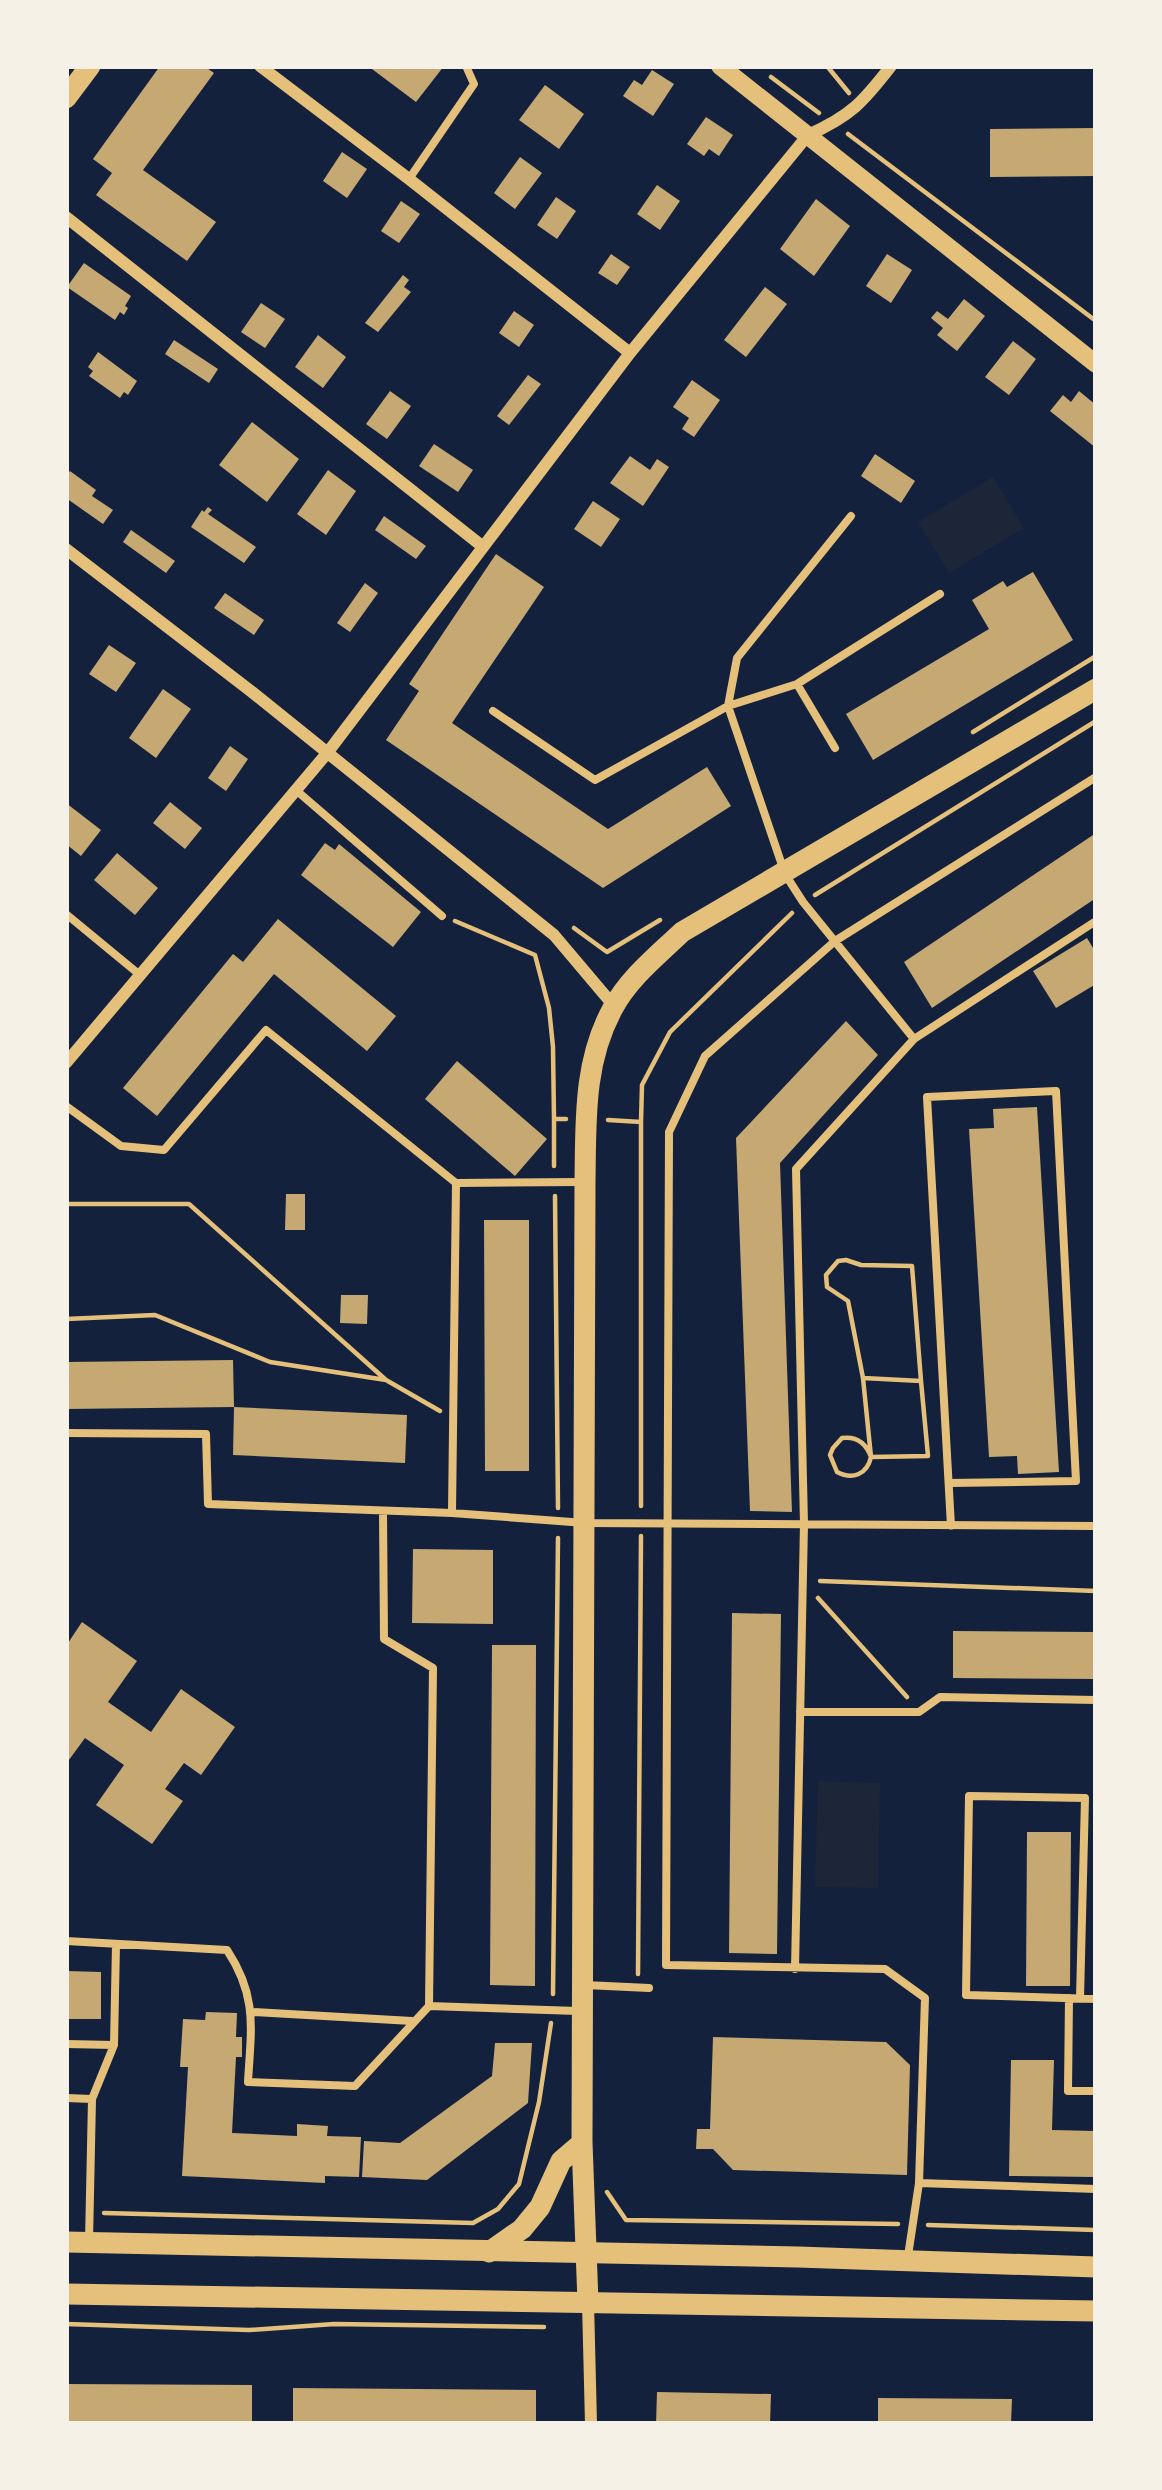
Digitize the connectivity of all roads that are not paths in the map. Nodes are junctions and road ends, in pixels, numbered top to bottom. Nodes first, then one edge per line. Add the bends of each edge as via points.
1 (90, 66) edge
2 (260, 66) edge
3 (466, 66) edge
4 (720, 66) edge
5 (891, 66) edge
6 (66, 98) edge
7 (808, 135) junction
8 (409, 179) junction
9 (66, 217) edge
10 (630, 353) junction
11 (1095, 363) edge
12 (851, 516) dead end
13 (482, 546) junction
14 (66, 549) edge
15 (940, 594) dead end
16 (796, 684) junction
17 (1096, 689) edge
18 (728, 706) junction
19 (493, 711) dead end
20 (835, 748) dead end
21 (328, 752) junction
22 (1096, 778) edge
23 (296, 790) junction
24 (785, 874) junction
25 (66, 914) edge
26 (442, 916) road end
27 (1096, 921) edge
28 (835, 941) junction
29 (140, 974) junction
30 (614, 1006) junction
31 (914, 1039) junction
32 (66, 1063) edge
33 (66, 1106) edge
34 (585, 1182) junction
35 (456, 1184) junction
36 (66, 1433) edge
37 (950, 1483) junction
38 (383, 1511) junction
39 (452, 1513) junction
40 (585, 1523) junction
41 (668, 1523) junction
42 (804, 1524) junction
43 (951, 1526) junction
44 (1096, 1526) edge
45 (1096, 1700) edge
46 (800, 1712) junction
47 (66, 1942) edge
48 (116, 1944) junction
49 (794, 1969) junction
50 (583, 1985) junction
51 (644, 1988) road end
52 (1075, 1998) junction
53 (1096, 1999) edge
54 (429, 2006) junction
55 (583, 2011) junction
56 (252, 2012) junction
57 (413, 2021) junction
58 (66, 2044) edge
59 (114, 2045) junction
60 (1096, 2091) edge
61 (66, 2098) edge
62 (92, 2099) junction
63 (582, 2143) junction
64 (919, 2183) junction
65 (1096, 2189) edge
66 (77, 2242) edge
67 (489, 2252) junction
68 (585, 2254) junction
69 (908, 2260) junction
70 (1096, 2267) edge
71 (66, 2294) edge
72 (588, 2302) junction
73 (1096, 2311) edge
74 (591, 2424) edge

1 - 6 main road
2 - 8 street
3 - 8 lane via 474,84
4 - 7 street
5 - 7 street via 859,107
7 - 10 street
7 - 11 street
8 - 10 street
9 - 13 street
10 - 13 street
12 - 18 lane via 737,658
13 - 21 street
14 - 21 street
15 - 16 lane
16 - 18 lane
16 - 20 lane
17 - 24 main road
18 - 19 lane via 595,780
18 - 24 lane
21 - 23 street
21 - 30 street via 554,935
22 - 28 lane
23 - 26 lane
23 - 29 street
24 - 28 lane
24 - 30 main road via 682,932
25 - 29 lane
27 - 31 lane
28 - 31 lane
28 - 41 lane via 705,1056 669,1132
29 - 32 street
30 - 34 main road via 590,1063
31 - 42 lane via 796,1169
33 - 35 lane via 121,1146 164,1150 266,1030
34 - 35 lane
34 - 40 main road
35 - 39 lane
36 - 38 lane via 206,1434 208,1504
37 - 37 lane via 927,1097 1056,1091 1076,1481
37 - 43 lane
38 - 39 lane
38 - 54 lane via 383,1639 433,1668
39 - 40 lane
40 - 41 lane
40 - 50 main road
41 - 42 lane
41 - 49 lane via 667,1965
42 - 43 lane
42 - 46 lane
43 - 44 lane
45 - 46 lane via 940,1697 919,1712
46 - 49 lane
47 - 48 lane
48 - 56 lane via 227,1951
48 - 59 lane
49 - 64 lane via 885,1970 925,1998
50 - 51 lane
50 - 55 main road
52 - 52 lane via 966,1995 969,1796 1085,1798
52 - 53 lane
52 - 60 lane via 1068,2091
54 - 55 lane
54 - 57 lane
55 - 63 main road
56 - 57 lane
56 - 57 lane via 248,2082 355,2086
58 - 59 lane
59 - 62 lane
61 - 62 lane
62 - 66 lane via 89,2213
63 - 67 main road via 561,2161 522,2229
63 - 68 main road
64 - 65 lane
64 - 69 lane
66 - 67 main road
67 - 68 main road
68 - 69 main road
68 - 72 main road
69 - 70 main road
71 - 72 main road
72 - 73 main road
72 - 74 street

